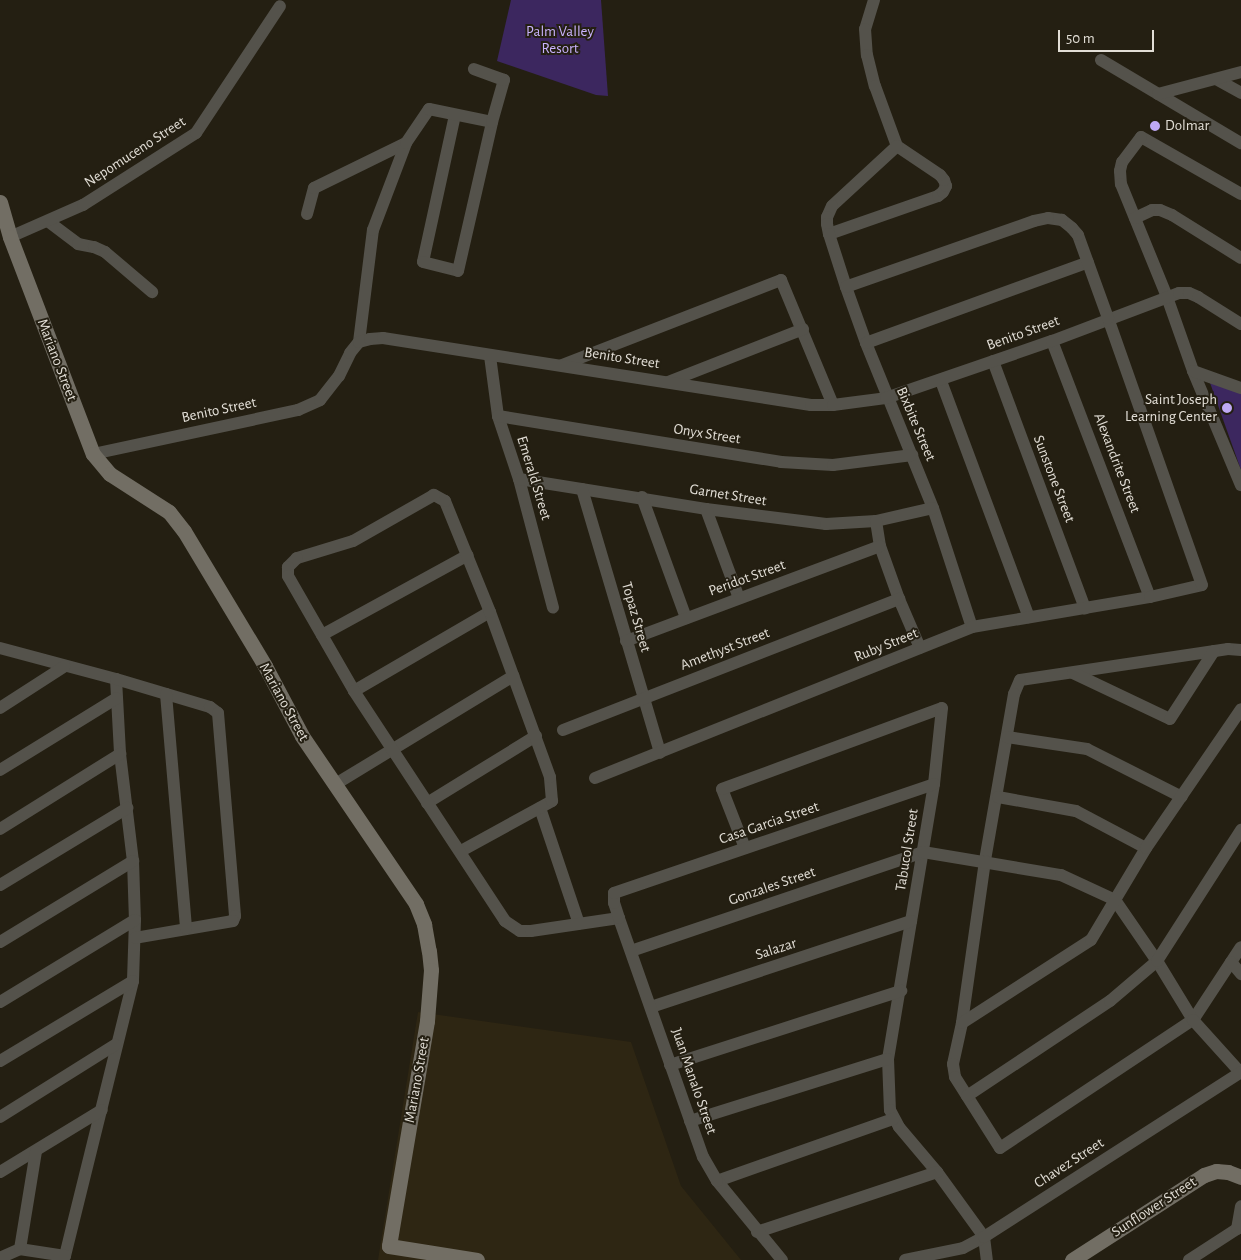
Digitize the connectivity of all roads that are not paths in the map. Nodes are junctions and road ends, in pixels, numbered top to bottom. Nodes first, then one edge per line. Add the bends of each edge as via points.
1 (874, 0) edge
2 (280, 6) dead end
3 (1101, 60) dead end
4 (474, 69) dead end
5 (1241, 72) edge
6 (1216, 79) junction
7 (1241, 93) edge
8 (1158, 94) junction
9 (455, 115) junction
10 (492, 122) junction
11 (406, 143) junction
12 (1241, 143) edge
13 (897, 146) junction
14 (1241, 194) edge
15 (0, 202) edge
16 (307, 214) dead end
17 (1135, 218) junction
18 (49, 222) junction
19 (829, 234) junction
20 (10, 237) junction
21 (1241, 258) edge
22 (1088, 262) junction
23 (846, 287) junction
24 (152, 292) dead end
25 (1167, 297) junction
26 (1108, 318) junction
27 (1241, 324) edge
28 (803, 329) junction
29 (1052, 340) junction
30 (359, 342) junction
31 (866, 343) junction
32 (490, 356) junction
33 (993, 361) junction
34 (562, 365) junction
35 (1193, 371) junction
36 (941, 380) junction
37 (667, 382) junction
38 (1241, 388) edge
39 (886, 398) junction
40 (833, 405) junction
41 (498, 416) junction
42 (93, 454) junction
43 (912, 455) junction
44 (519, 479) junction
45 (1241, 485) edge
46 (582, 489) junction
47 (642, 497) junction
48 (932, 508) junction
49 (706, 509) junction
50 (876, 521) junction
51 (880, 546) junction
52 (468, 555) junction
53 (1150, 597) junction
54 (740, 598) junction
55 (899, 599) junction
56 (553, 608) dead end
57 (1085, 608) junction
58 (490, 612) junction
59 (1029, 617) junction
60 (686, 618) junction
61 (972, 627) junction
62 (322, 635) junction
63 (626, 641) junction
64 (920, 648) junction
65 (1, 649) edge
66 (1241, 650) edge
67 (1214, 651) junction
68 (65, 666) junction
69 (1073, 673) junction
70 (513, 676) junction
71 (116, 680) junction
72 (354, 692) junction
73 (166, 694) junction
74 (117, 698) junction
75 (643, 698) junction
76 (0, 708) edge
77 (1241, 710) edge
78 (563, 730) dead end
79 (536, 736) junction
80 (1007, 737) junction
81 (391, 749) junction
82 (660, 753) junction
83 (120, 754) junction
84 (0, 770) edge
85 (595, 778) dead end
86 (934, 784) junction
87 (334, 785) junction
88 (998, 797) junction
89 (1182, 797) junction
90 (427, 802) junction
91 (127, 808) junction
92 (540, 808) junction
93 (0, 829) edge
94 (1241, 830) edge
95 (745, 848) junction
96 (1146, 848) junction
97 (461, 852) junction
98 (923, 852) junction
99 (133, 861) junction
100 (985, 861) junction
101 (0, 885) edge
102 (614, 893) joint
103 (1115, 900) junction
104 (619, 918) junction
105 (135, 920) junction
106 (911, 921) junction
107 (579, 924) junction
108 (186, 928) junction
109 (135, 938) junction
110 (0, 942) edge
111 (1241, 947) edge
112 (631, 951) junction
113 (1157, 960) junction
114 (1231, 962) junction
115 (1241, 974) edge
116 (133, 981) junction
117 (901, 991) junction
118 (0, 1002) edge
119 (652, 1008) junction
120 (1192, 1020) junction
121 (962, 1023) junction
122 (115, 1046) junction
123 (888, 1060) junction
124 (0, 1061) edge
125 (670, 1065) junction
126 (1240, 1072) edge
127 (967, 1096) junction
128 (102, 1110) junction
129 (0, 1117) edge
130 (893, 1119) junction
131 (690, 1121) junction
132 (36, 1150) junction
133 (0, 1172) edge
134 (937, 1172) junction
135 (1241, 1178) edge
136 (717, 1181) junction
137 (1241, 1206) edge
138 (757, 1232) junction
139 (984, 1237) junction
140 (20, 1248) junction
141 (0, 1258) edge
142 (477, 1260) edge
143 (782, 1260) edge
144 (905, 1260) edge
145 (987, 1260) edge
146 (1072, 1260) edge
147 (1189, 1260) edge

1 - 13 street via 865,29 867,55
2 - 18 street, Nepomuceno Street via 196,133 83,205
3 - 8 street
4 - 10 street via 504,80
5 - 6 street
6 - 7 street
6 - 8 street
8 - 12 street
9 - 10 street
9 - 10 street via 423,262 458,271
9 - 11 street via 429,109
11 - 16 street via 314,188
11 - 30 street via 373,230
13 - 19 street, Bixbite Street via 832,206 826,217
13 - 19 street via 940,175 946,186 943,192
14 - 17 street via 1141,137 1122,162 1120,171 1121,184
15 - 20 main road, Mariano Street
17 - 21 street via 1160,210
17 - 25 street
18 - 20 street, Nepomuceno Street
18 - 24 street via 78,244 94,246 105,252
19 - 23 street, Bixbite Street
20 - 42 main road, Mariano Street
22 - 23 street via 1072,228 1062,220 1048,218
22 - 26 street
22 - 31 street
23 - 31 street, Bixbite Street
25 - 26 street, Benito Street
25 - 27 street, Benito Street via 1189,293
25 - 35 street
26 - 29 street, Benito Street
26 - 53 street, Ruby Street via 1202,585
28 - 34 street via 781,280
28 - 37 street
28 - 40 street
29 - 33 street, Benito Street
29 - 53 street, Alexandrite Street
30 - 32 street, Benito Street via 382,338
30 - 42 street, Benito Street via 320,400 298,410
31 - 39 street, Bixbite Street
32 - 34 street, Benito Street
32 - 41 street, Emerald Street
33 - 36 street, Benito Street
33 - 57 street, Sunstone Street
34 - 37 street, Benito Street
35 - 38 street
35 - 45 street
36 - 39 street, Benito Street
36 - 59 street
37 - 40 street, Benito Street via 811,405
39 - 40 street, Benito Street
39 - 43 street, Bixbite Street
41 - 43 street, Onyx Street via 781,462 833,465
41 - 44 street, Emerald Street
42 - 87 main road, Mariano Street via 110,474 169,512 184,531 265,666 302,736
43 - 48 street, Bixbite Street
44 - 46 street, Garnet Street
44 - 56 street, Emerald Street
46 - 47 street, Garnet Street
46 - 63 street, Topaz Street
47 - 49 street, Garnet Street
47 - 60 street
48 - 50 street, Garnet Street
48 - 61 street, Bixbite Street
49 - 50 street, Garnet Street via 826,524
49 - 54 street
50 - 51 street
51 - 54 street, Peridot Street
51 - 55 street
52 - 58 street
52 - 62 street
52 - 62 street via 445,501 434,494 353,540 297,558 288,566 288,576
53 - 57 street, Ruby Street
54 - 60 street, Peridot Street
55 - 64 street
55 - 75 street, Amethyst Street
57 - 59 street, Ruby Street
58 - 70 street
58 - 72 street
59 - 61 street, Ruby Street
60 - 63 street, Peridot Street
61 - 64 street, Ruby Street
62 - 72 street
63 - 75 street, Topaz Street
64 - 82 street, Ruby Street
65 - 68 street
66 - 67 street
67 - 69 street
67 - 69 street via 1170,719
68 - 71 street
68 - 76 street
69 - 80 street via 1020,680 1014,694
70 - 79 street
70 - 81 street
71 - 73 street
71 - 74 street
72 - 81 street
73 - 108 street
73 - 108 street via 210,707 218,713 235,916 233,921
74 - 83 street
74 - 84 street
75 - 78 street, Amethyst Street
75 - 82 street, Topaz Street
77 - 89 street
79 - 90 street
79 - 92 street via 550,777 552,801
80 - 88 street
80 - 89 street via 1087,749
81 - 87 street
81 - 90 street
82 - 85 street, Ruby Street
83 - 91 street
83 - 93 street
86 - 95 street, Casa Garcia Street
86 - 95 street, Tabucol Street via 942,708 722,789
86 - 98 street, Tabucol Street
87 - 142 main road, Mariano Street via 416,904 429,951 431,970 427,1021 389,1246
88 - 96 street via 1076,811
88 - 100 street
89 - 96 street
90 - 97 street
91 - 99 street
91 - 101 street
92 - 97 street
92 - 107 street
94 - 113 street
95 - 102 street, Casa Garcia Street
96 - 103 street
97 - 107 street via 505,921 520,931
98 - 100 street
98 - 106 street, Tabucol Street
98 - 112 street, Gonzales Street
99 - 105 street
99 - 110 street
100 - 103 street via 1061,875
100 - 121 street
102 - 104 street, Juan Manalo Street
103 - 113 street
103 - 121 street via 1091,940
104 - 107 street
104 - 112 street, Juan Manalo Street
105 - 109 street
105 - 118 street
106 - 117 street, Tabucol Street
106 - 119 street, Salazar
108 - 109 street
109 - 116 street
111 - 114 street
112 - 119 street, Juan Manalo Street
113 - 120 street
113 - 127 street via 1110,1001
114 - 115 street
114 - 120 street
116 - 122 street
116 - 124 street
117 - 123 street, Tabucol Street
117 - 125 street
119 - 125 street, Juan Manalo Street
120 - 126 street
120 - 127 street via 1000,1148
121 - 127 street via 953,1064 955,1077
122 - 128 street
122 - 129 street
123 - 130 street, Tabucol Street
123 - 131 street
125 - 131 street, Juan Manalo Street
126 - 139 street, Chavez Street
128 - 132 street
128 - 140 street via 65,1256
130 - 134 street
130 - 136 street
131 - 136 street, Juan Manalo Street via 703,1157
132 - 133 street
132 - 140 street
134 - 138 street
134 - 139 street
135 - 146 main road, Sunflower Street via 1222,1172 1204,1175
136 - 138 street, Juan Manalo Street
137 - 147 street via 1237,1229
138 - 143 street, Juan Manalo Street
139 - 144 street, Chavez Street via 963,1248
139 - 145 street
140 - 141 street

